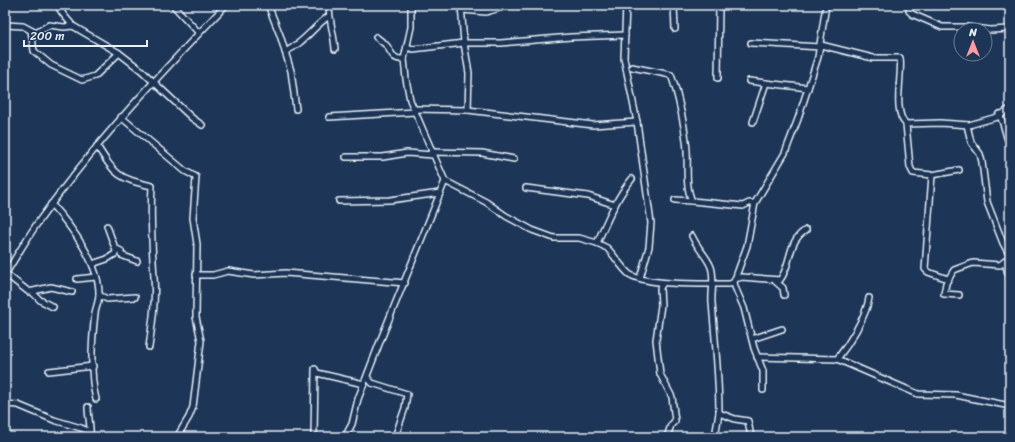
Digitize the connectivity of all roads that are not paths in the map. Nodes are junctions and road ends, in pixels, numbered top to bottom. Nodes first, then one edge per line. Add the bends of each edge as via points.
1 (57, 5) edge
2 (173, 5) edge
3 (226, 5) edge
4 (268, 5) edge
5 (329, 5) edge
6 (411, 5) edge
7 (525, 5) edge
8 (626, 5) edge
9 (674, 5) edge
10 (719, 5) edge
11 (826, 5) edge
12 (910, 5) edge
13 (462, 8) edge
14 (329, 16) junction
15 (5, 25) edge
16 (73, 26) junction
17 (1010, 29) edge
18 (675, 30) dead end
19 (32, 31) junction
20 (200, 33) junction
21 (625, 35) junction
22 (376, 37) dead end
23 (751, 42) dead end
24 (464, 43) junction
25 (821, 46) junction
26 (407, 47) junction
27 (335, 49) dead end
28 (285, 52) junction
29 (119, 53) junction
30 (404, 60) junction
31 (632, 67) dead end
32 (718, 78) dead end
33 (748, 81) dead end
34 (152, 82) junction
35 (766, 83) junction
36 (808, 88) junction
37 (296, 109) dead end
38 (1010, 109) edge
39 (414, 110) junction
40 (468, 110) junction
41 (1000, 114) junction
42 (329, 116) dead end
43 (121, 117) junction
44 (637, 122) junction
45 (753, 122) dead end
46 (906, 124) junction
47 (202, 125) dead end
48 (967, 125) junction
49 (1010, 145) edge
50 (97, 146) junction
51 (432, 153) junction
52 (346, 157) dead end
53 (514, 159) dead end
54 (959, 170) dead end
55 (932, 175) junction
56 (632, 179) dead end
57 (445, 181) junction
58 (526, 188) dead end
59 (440, 193) junction
60 (675, 200) dead end
61 (339, 201) dead end
62 (692, 201) junction
63 (755, 203) junction
64 (51, 204) junction
65 (615, 205) junction
66 (107, 226) dead end
67 (806, 230) dead end
68 (692, 236) dead end
69 (597, 243) junction
70 (116, 251) junction
71 (1010, 257) edge
72 (137, 261) dead end
73 (1005, 263) junction
74 (94, 266) junction
75 (5, 274) edge
76 (196, 275) junction
77 (96, 277) junction
78 (640, 278) junction
79 (78, 279) dead end
80 (948, 279) junction
81 (1010, 280) edge
82 (775, 281) junction
83 (663, 282) junction
84 (405, 283) junction
85 (733, 283) junction
86 (711, 284) junction
87 (32, 292) junction
88 (72, 292) dead end
89 (99, 295) junction
90 (784, 296) dead end
91 (959, 296) dead end
92 (135, 297) dead end
93 (869, 298) dead end
94 (53, 307) dead end
95 (782, 329) dead end
96 (752, 339) junction
97 (149, 347) dead end
98 (757, 357) junction
99 (837, 359) junction
100 (93, 366) junction
101 (49, 371) dead end
102 (367, 377) junction
103 (364, 384) junction
104 (763, 390) dead end
105 (96, 399) dead end
106 (5, 404) edge
107 (1010, 406) edge
108 (88, 408) dead end
109 (719, 413) junction
110 (90, 436) edge
111 (176, 437) edge
112 (314, 437) edge
113 (345, 437) edge
114 (395, 437) edge
115 (667, 437) edge
116 (715, 437) edge
117 (751, 437) edge

1 - 16 street
2 - 20 street
3 - 20 street
4 - 28 street
5 - 14 street
6 - 26 street via 411,27
7 - 13 street via 510,5 486,12
8 - 21 street
9 - 18 street
10 - 32 street
11 - 25 street
12 - 17 street via 909,11 912,14 939,27
13 - 24 street
14 - 27 street via 335,33
14 - 28 street via 310,31 300,44
15 - 19 street via 28,27
16 - 19 street via 52,24 36,33
16 - 29 street
19 - 29 street via 34,51 51,65 82,80 95,76
20 - 34 street
21 - 24 street
21 - 44 street via 624,58
22 - 30 street via 386,44 394,58
23 - 25 street
24 - 26 street via 412,49
24 - 40 street via 469,73
25 - 36 street
25 - 46 street via 873,58 900,58 898,97 902,120
26 - 30 street
28 - 37 street via 291,71
29 - 34 street
30 - 39 street
31 - 62 street via 670,75 675,86 687,149 688,182
33 - 35 street
34 - 43 street
34 - 47 street
35 - 36 street
35 - 45 street
36 - 63 street via 785,153
38 - 41 street
39 - 40 street
39 - 42 street
39 - 51 street
40 - 44 street via 593,125
41 - 48 street
41 - 49 street
43 - 50 street
43 - 76 street via 185,171 196,177 193,218 197,238
44 - 78 street via 651,223 649,247
46 - 48 street
46 - 55 street via 910,167 913,173
48 - 71 street via 971,142 980,154 988,202
50 - 64 street
50 - 97 street via 110,167 125,179 152,186 150,207 153,230 151,255 154,302
51 - 52 street
51 - 53 street via 482,153
51 - 57 street
54 - 55 street
55 - 80 street via 925,269
56 - 65 street
57 - 59 street
57 - 69 street via 532,230 554,238 579,238
58 - 65 street via 588,196
59 - 61 street via 390,200
59 - 84 street
60 - 62 street
62 - 63 street via 743,206
63 - 85 street via 747,246
64 - 74 street via 78,238
64 - 75 street
65 - 69 street
66 - 70 street
67 - 82 street via 794,242 789,265 780,280
68 - 86 street via 710,265
69 - 78 street via 607,248 628,273
70 - 72 street
70 - 74 street
71 - 73 street
73 - 80 street via 973,263 958,267
73 - 81 street
74 - 77 street
75 - 87 street
76 - 84 street via 213,275 228,271 254,275 286,273
76 - 111 street via 196,317 201,341 200,355 193,406
77 - 79 street
77 - 89 street
78 - 83 street
80 - 91 street via 944,294
82 - 85 street via 742,277
82 - 90 street via 783,288
83 - 86 street
83 - 115 street via 660,288 662,304 656,340 660,374 668,387 675,410 675,421
84 - 102 street
85 - 86 street
85 - 96 street via 744,308
86 - 109 street
87 - 88 street via 51,287
87 - 94 street
89 - 92 street via 107,299
89 - 100 street via 92,339
93 - 99 street via 868,306 852,338
95 - 96 street
96 - 98 street
98 - 99 street
98 - 104 street via 764,374
99 - 107 street via 918,394 956,395
100 - 101 street
100 - 105 street
102 - 103 street
102 - 114 street via 372,383 407,394
103 - 112 street via 317,373 315,369
103 - 113 street via 352,424
106 - 110 street via 18,405 81,428 88,431
108 - 110 street
109 - 116 street
109 - 117 street via 748,421

